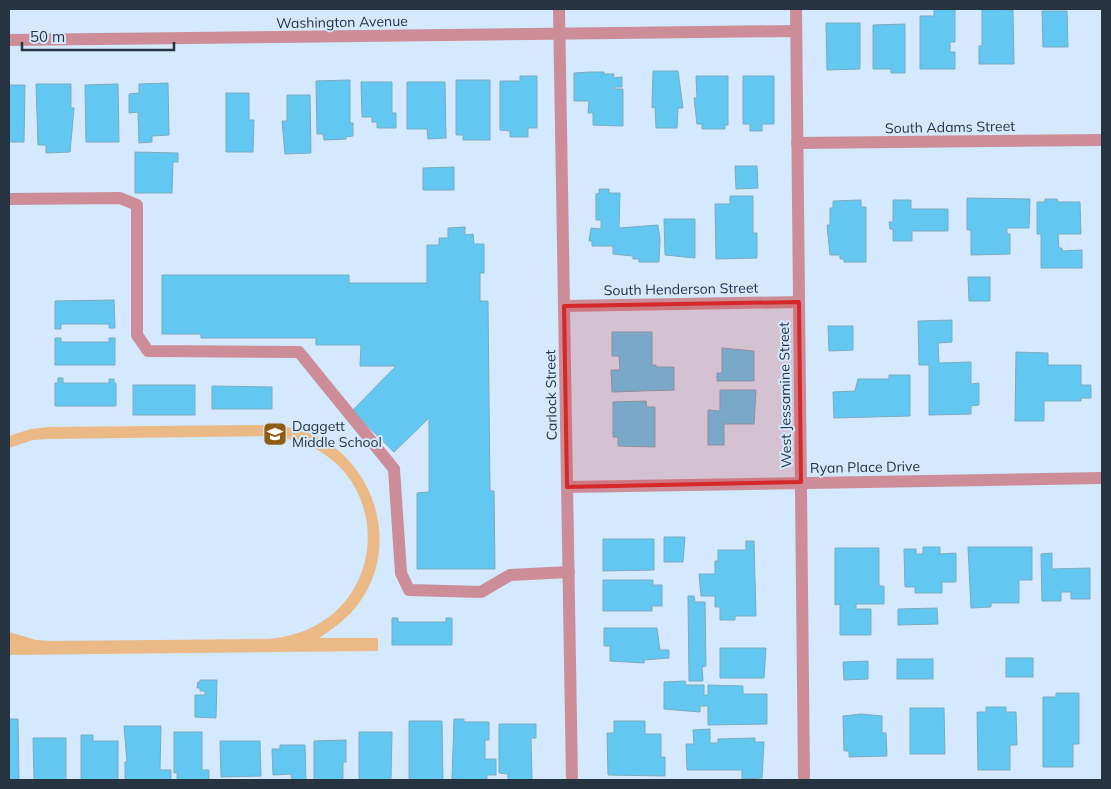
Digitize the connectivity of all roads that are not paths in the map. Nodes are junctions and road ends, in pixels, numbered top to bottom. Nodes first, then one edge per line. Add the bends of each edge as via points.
1 (559, 9) edge
2 (796, 9) edge
3 (796, 31) junction
4 (559, 35) junction
5 (9, 40) edge
6 (1102, 140) edge
7 (797, 144) junction
8 (9, 199) edge
9 (799, 302) junction
10 (564, 306) junction
11 (1102, 478) edge
12 (801, 482) junction
13 (567, 487) junction
14 (569, 572) junction
15 (572, 780) edge
16 (804, 780) edge

1 - 4 street, Carlock Street
2 - 3 street, West Jessamine Street
3 - 4 street, Washington Avenue
3 - 7 street, West Jessamine Street
4 - 5 street, Washington Avenue
4 - 10 street, Carlock Street
6 - 7 street, South Adams Street
7 - 9 street, West Jessamine Street
8 - 14 street via 120,198 137,205 137,335 148,351 299,352 394,469 401,573 409,590 481,592 510,575
9 - 10 street, South Henderson Street
9 - 12 street, West Jessamine Street
10 - 13 street, Carlock Street
11 - 12 street, Ryan Place Drive
12 - 13 street, Ryan Place Drive
12 - 16 street, West Jessamine Street
13 - 14 street, Carlock Street
14 - 15 street, Carlock Street

